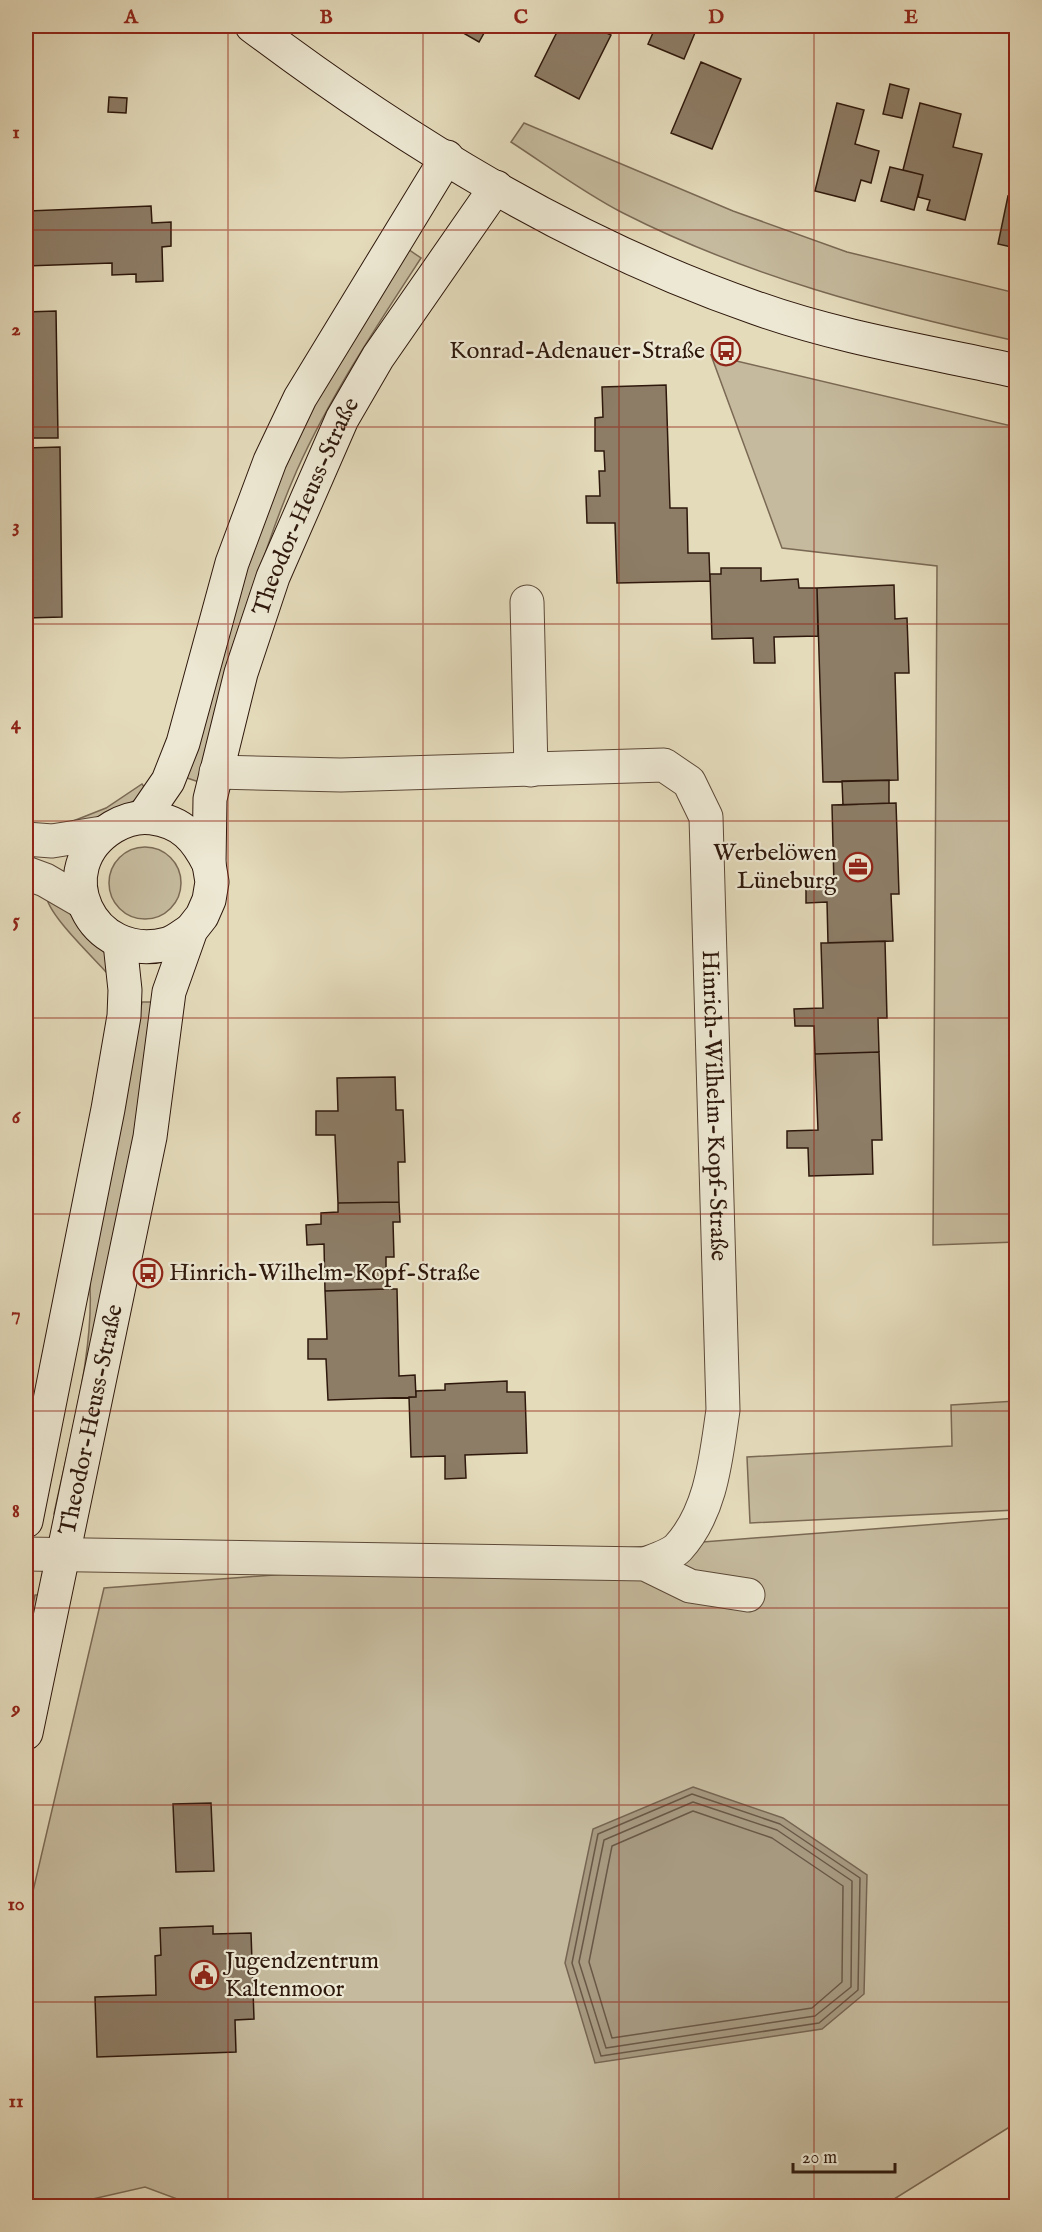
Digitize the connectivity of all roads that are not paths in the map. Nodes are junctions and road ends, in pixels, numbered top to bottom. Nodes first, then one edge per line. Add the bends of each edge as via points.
1 (252, 26) edge
2 (447, 157) junction
3 (496, 187) junction
4 (1017, 371) edge
5 (527, 602) dead end
6 (531, 770) junction
7 (216, 772) junction
8 (144, 816) junction
9 (102, 833) junction
10 (26, 838) edge
11 (209, 864) junction
12 (26, 873) edge
13 (83, 902) junction
14 (190, 930) junction
15 (120, 943) junction
16 (26, 1521) edge
17 (26, 1554) edge
18 (63, 1555) junction
19 (645, 1564) junction
20 (748, 1595) dead end
21 (26, 1733) edge

1 - 2 main road
2 - 3 main road
2 - 8 main road, Theodor-Heuss-Straße via 305,389 270,461 232,563 183,743 168,781
3 - 4 main road via 622,255 758,309
3 - 7 main road, Theodor-Heuss-Straße via 378,357 342,419 273,577 241,673
5 - 6 main road
6 - 7 main road, Hinrich-Wilhelm-Kopf-Straße via 340,775
6 - 19 main road, Hinrich-Wilhelm-Kopf-Straße via 664,765 689,782 706,817 723,1410 702,1509 677,1549
7 - 11 main road, Theodor-Heuss-Straße via 210,800
8 - 9 main road, Theodor-Heuss-Straße via 122,821
8 - 11 main road, Theodor-Heuss-Straße via 185,829 200,845
9 - 10 main road via 52,841
9 - 13 main road, Theodor-Heuss-Straße via 83,864
11 - 14 main road, Theodor-Heuss-Straße via 209,900
12 - 13 main road
13 - 15 main road, Theodor-Heuss-Straße via 91,919
14 - 15 main road, Theodor-Heuss-Straße via 169,944 145,948
14 - 18 main road, Theodor-Heuss-Straße via 169,992 150,1137
15 - 16 main road, Theodor-Heuss-Straße via 124,1016
17 - 18 main road, Hinrich-Wilhelm-Kopf-Straße
18 - 19 main road, Hinrich-Wilhelm-Kopf-Straße
18 - 21 main road, Theodor-Heuss-Straße
19 - 20 main road, Hinrich-Wilhelm-Kopf-Straße via 690,1586

